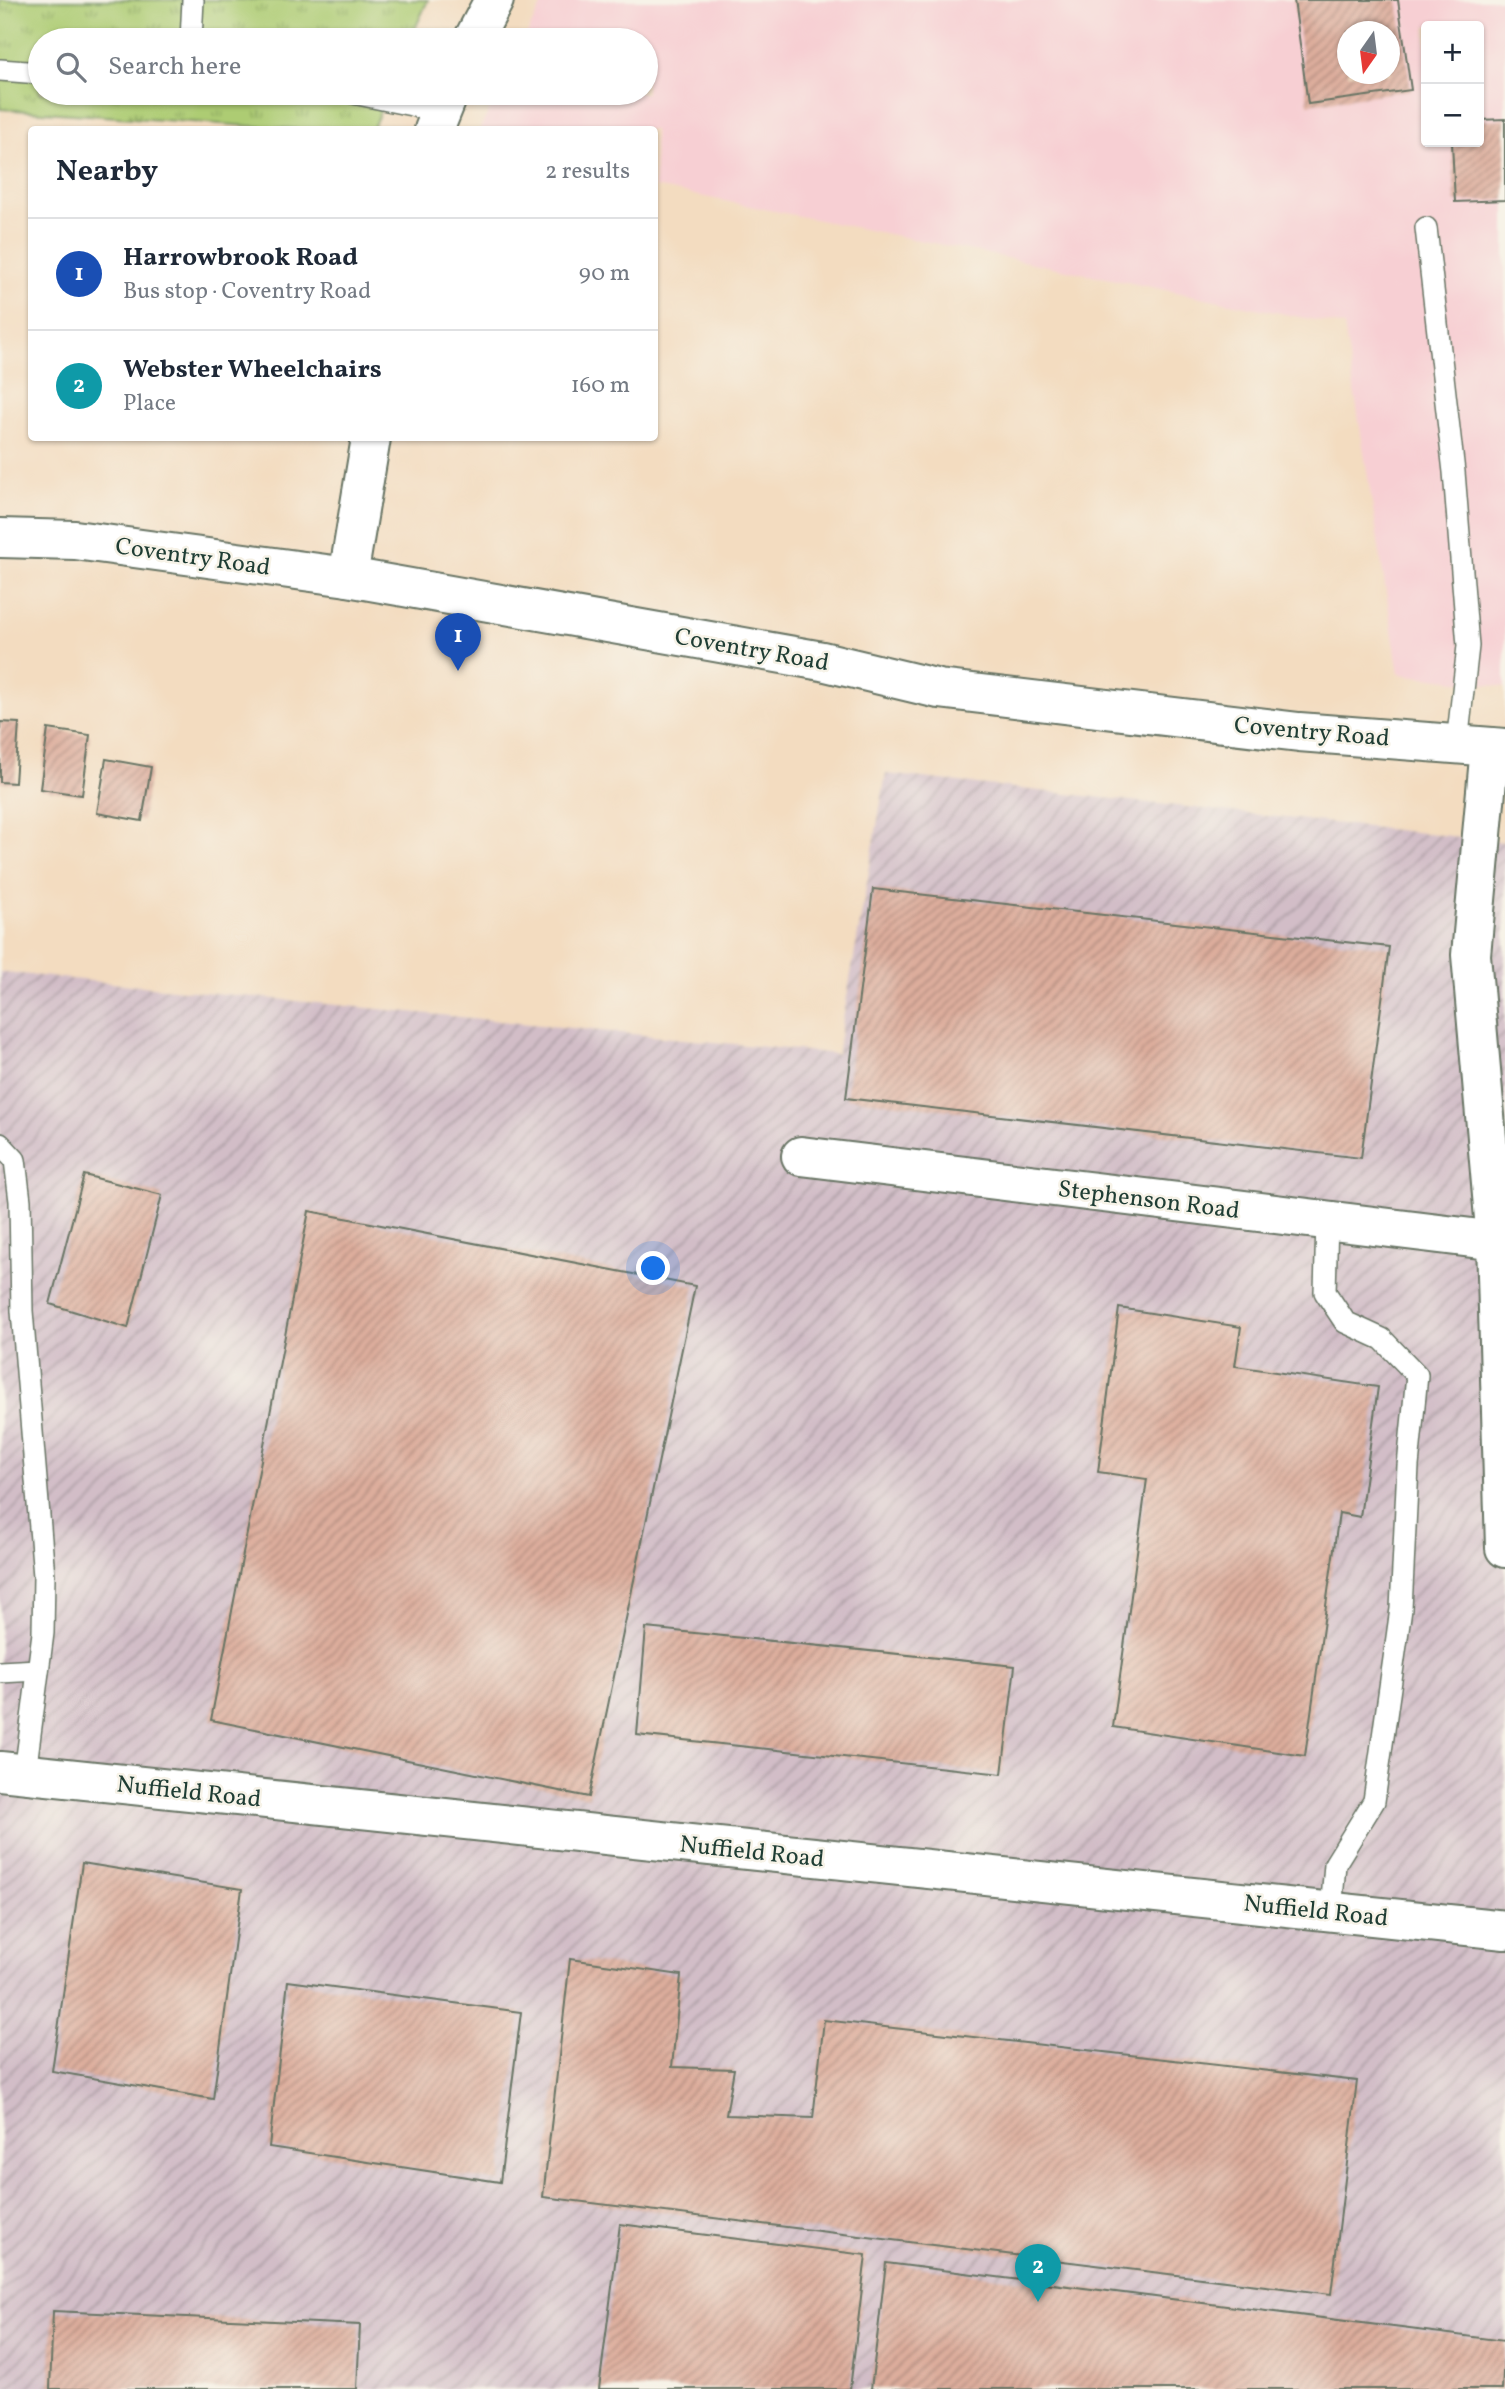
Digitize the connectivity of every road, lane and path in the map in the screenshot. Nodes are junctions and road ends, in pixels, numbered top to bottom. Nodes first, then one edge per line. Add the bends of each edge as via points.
1 (193, 0) edge
2 (494, 0) edge
3 (192, 28) edge
4 (479, 28) edge
5 (0, 70) edge
6 (28, 73) edge
7 (412, 105) edge
8 (441, 112) edge
9 (1426, 228) dead end
10 (371, 441) edge
11 (0, 538) edge
12 (348, 577) junction
13 (1484, 746) edge
14 (0, 1144) edge
15 (801, 1156) dead end
16 (1505, 1204) edge
17 (1327, 1221) junction
18 (1500, 1242) edge
19 (1505, 1548) edge
20 (38, 1670) junction
21 (0, 1672) edge
22 (12, 1772) edge
23 (1331, 1912) junction
24 (1505, 1930) edge

1 - 3 lane
2 - 4 street
5 - 6 lane
7 - 8 lane
9 - 13 lane via 1468,646
10 - 12 street
11 - 12 street, Coventry Road via 75,540
12 - 13 street, Coventry Road via 822,661 939,690 1299,732
13 - 18 street via 1471,955
14 - 20 lane via 15,1160 20,1201 22,1311 44,1576
15 - 17 street, Stephenson Road
16 - 18 street
17 - 18 street, Stephenson Road
17 - 23 lane via 1325,1292 1345,1322 1382,1339 1417,1375 1401,1609 1374,1801 1335,1864
18 - 19 street
20 - 21 lane
20 - 22 lane
22 - 23 street, Nuffield Road
23 - 24 street, Nuffield Road

